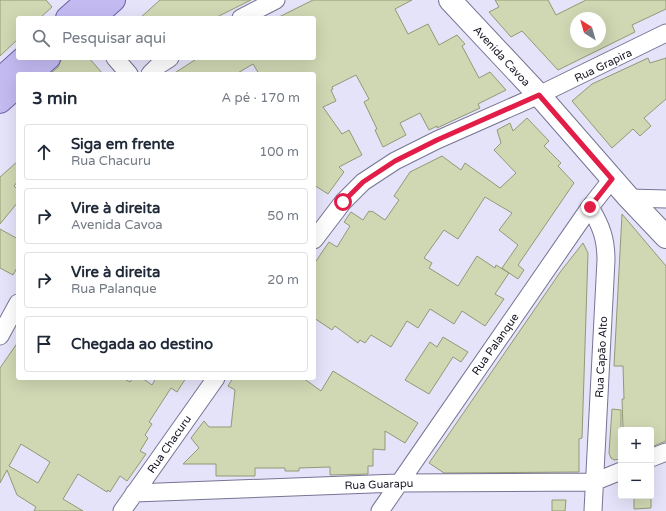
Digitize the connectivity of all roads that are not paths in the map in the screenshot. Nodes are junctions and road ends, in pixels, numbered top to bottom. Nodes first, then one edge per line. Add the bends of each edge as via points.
1 (87, 0) edge
2 (114, 0) edge
3 (276, 0) edge
4 (450, 0) edge
5 (69, 16) edge
6 (96, 16) edge
7 (245, 16) edge
8 (666, 33) edge
9 (21, 60) edge
10 (47, 60) edge
11 (117, 60) edge
12 (167, 60) edge
13 (33, 72) edge
14 (127, 72) edge
15 (152, 72) edge
16 (0, 79) edge
17 (16, 88) edge
18 (539, 95) junction
19 (0, 102) edge
20 (612, 179) junction
21 (629, 198) junction
22 (666, 199) edge
23 (590, 207) junction
24 (316, 237) edge
25 (666, 237) edge
26 (16, 307) edge
27 (0, 336) edge
28 (215, 380) edge
29 (666, 452) edge
30 (654, 457) edge
31 (618, 472) edge
32 (594, 482) junction
33 (398, 483) junction
34 (134, 494) junction
35 (122, 511) edge
36 (380, 511) edge
37 (593, 511) edge

1 - 5 main road
2 - 6 main road
3 - 7 street
4 - 18 street, Avenida Cavoa
8 - 18 street, Rua Grapira
9 - 16 main road
10 - 13 main road
11 - 14 street
12 - 15 street
17 - 19 main road
18 - 20 street, Avenida Cavoa
18 - 24 street via 395,161 363,182 343,202
20 - 21 street, Avenida Cavoa
20 - 23 street, Rua Palanque
21 - 22 street
21 - 25 street, Avenida Cavoa
23 - 32 street, Rua Capão Alto via 603,232 606,245
23 - 33 street, Rua Palanque
26 - 27 street
28 - 34 street, Rua Chacuru
29 - 30 street
31 - 32 street, Rua Guarapu
32 - 33 street, Rua Guarapu
32 - 37 street, Rua Capão Alto
33 - 34 street, Rua Guarapu
33 - 36 street, Rua Palanque
34 - 35 street, Rua Chacuru

